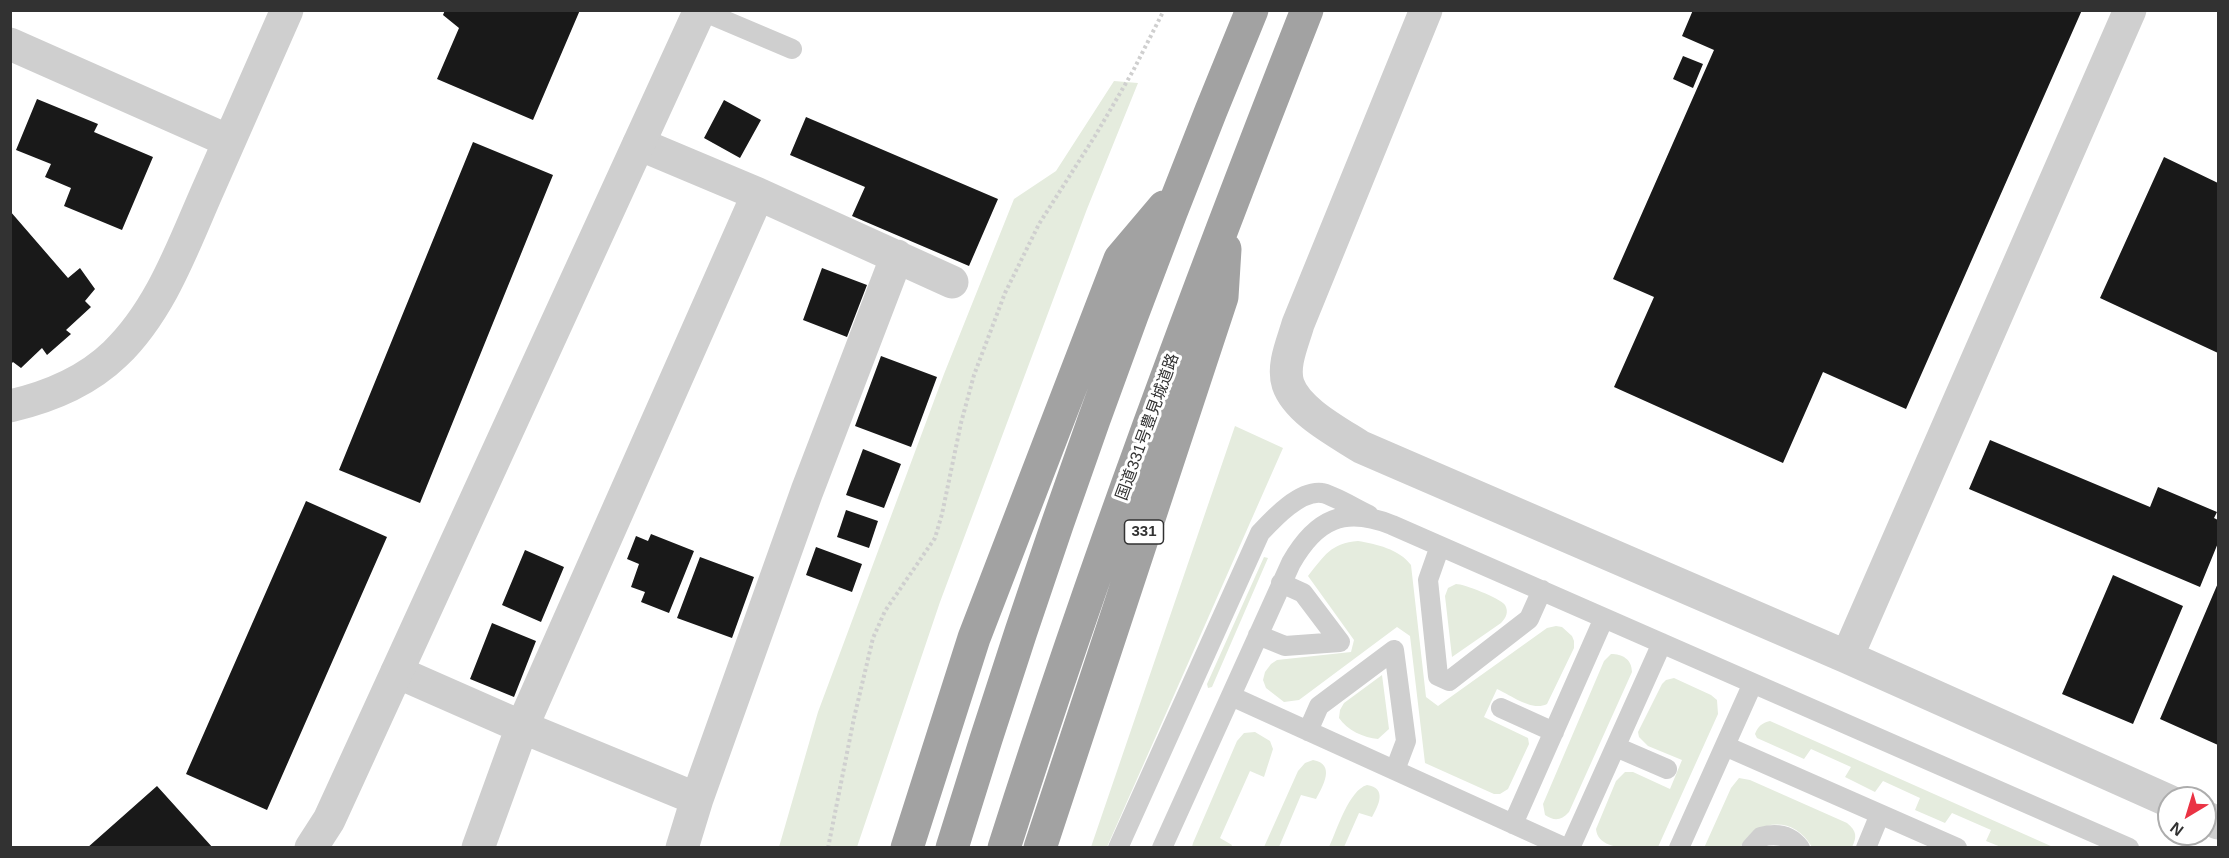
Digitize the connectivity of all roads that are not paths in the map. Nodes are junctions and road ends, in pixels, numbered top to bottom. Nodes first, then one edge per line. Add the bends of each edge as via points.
1 (287, 10) edge
2 (700, 10) edge
3 (1252, 10) edge
4 (1307, 10) edge
5 (1426, 10) edge
6 (2130, 10) edge
7 (10, 44) edge
8 (792, 49) dead end
9 (229, 141) junction
10 (639, 144) junction
11 (1179, 190) junction
12 (758, 194) junction
13 (1228, 212) junction
14 (897, 256) junction
15 (952, 282) dead end
16 (10, 406) edge
17 (1371, 517) junction
18 (1440, 546) junction
19 (1281, 584) junction
20 (1542, 590) junction
21 (1604, 618) junction
22 (1258, 635) junction
23 (1662, 643) junction
24 (1847, 657) junction
25 (397, 672) junction
26 (1753, 683) junction
27 (1231, 696) junction
28 (1501, 708) dead end
29 (522, 727) junction
30 (1308, 731) junction
31 (1554, 732) junction
32 (1725, 746) junction
33 (1616, 747) junction
34 (1667, 769) dead end
35 (1395, 770) junction
36 (2157, 796) edge
37 (697, 799) junction
38 (1880, 814) junction
39 (1513, 824) junction
40 (2092, 840) edge
41 (1561, 846) edge
42 (311, 848) edge
43 (478, 848) edge
44 (682, 848) edge
45 (907, 848) edge
46 (952, 848) edge
47 (1004, 848) edge
48 (1040, 848) edge
49 (1118, 848) edge
50 (1162, 848) edge
51 (1679, 848) edge
52 (1751, 848) edge
53 (1800, 848) edge
54 (1866, 848) edge
55 (1957, 848) edge
56 (2129, 848) edge

1 - 9 street
2 - 8 lane
2 - 10 street
3 - 11 highway
4 - 13 highway, 国道331号豊見城道路 / 331
5 - 24 street via 1298,324 1287,366 1288,384 1305,410 1361,447
6 - 24 street
7 - 9 street
9 - 16 street via 172,271 148,315 115,354 78,382
10 - 12 street
10 - 25 street
11 - 45 highway via 1120,259 974,638
11 - 46 highway via 1081,453
12 - 14 street
12 - 29 street
13 - 47 highway, 国道331号豊見城道路 / 331 via 1134,463
13 - 48 highway, 331 via 1222,297
14 - 15 street
14 - 37 street via 807,491
17 - 18 lane
17 - 19 lane via 1344,518 1311,533
17 - 49 lane via 1323,492 1310,494 1284,509 1260,533
18 - 20 lane
18 - 20 lane via 1428,580 1438,676 1449,681 1528,619
19 - 22 lane
19 - 22 lane via 1303,593 1340,642 1285,646
20 - 21 lane
21 - 23 lane
21 - 31 lane
22 - 27 lane
23 - 26 lane
23 - 33 lane
24 - 36 street
25 - 29 street
25 - 42 street via 329,820
26 - 32 lane
26 - 40 lane
27 - 30 lane
27 - 50 lane
28 - 31 lane
29 - 37 street
29 - 43 street
30 - 35 lane
30 - 35 lane via 1319,706 1394,650 1406,741
31 - 39 lane
32 - 38 lane
32 - 51 lane
33 - 34 lane
33 - 41 lane
35 - 39 lane
37 - 44 street
38 - 54 lane
38 - 55 lane
39 - 41 lane
40 - 56 lane
52 - 53 lane via 1761,837 1778,835

